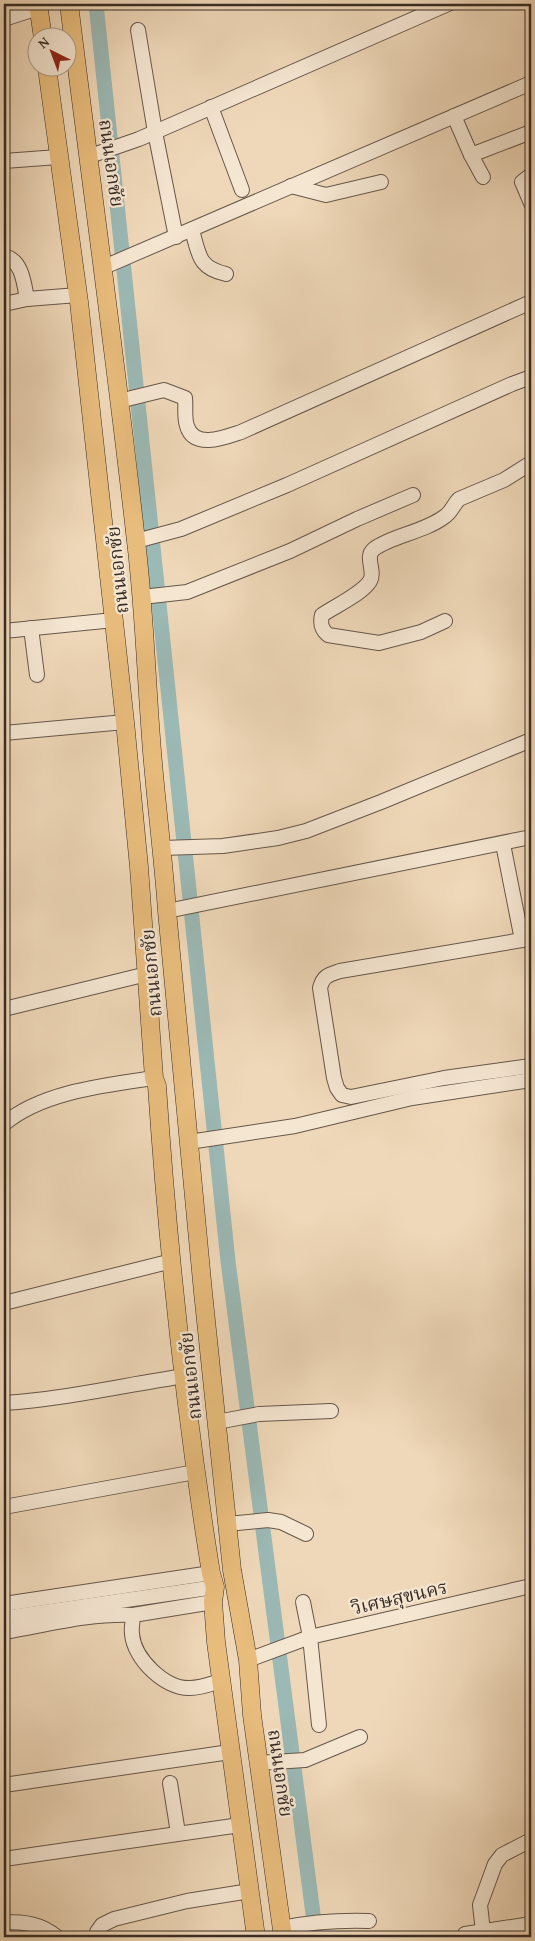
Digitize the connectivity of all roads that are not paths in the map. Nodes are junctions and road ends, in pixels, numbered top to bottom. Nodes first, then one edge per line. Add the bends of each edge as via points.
1 (69, 4) edge
2 (448, 4) edge
3 (38, 6) edge
4 (4, 18) edge
5 (41, 28) edge
6 (138, 30) dead end
7 (48, 78) edge
8 (531, 83) edge
9 (210, 107) junction
10 (454, 116) junction
11 (155, 132) junction
12 (531, 132) edge
13 (471, 155) junction
14 (90, 156) junction
15 (58, 157) junction
16 (4, 161) edge
17 (531, 175) edge
18 (483, 178) dead end
19 (381, 182) dead end
20 (291, 186) junction
21 (242, 190) dead end
22 (531, 203) edge
23 (192, 230) junction
24 (176, 237) junction
25 (4, 256) edge
26 (111, 264) junction
27 (226, 274) dead end
28 (78, 295) junction
29 (27, 299) junction
30 (531, 302) edge
31 (4, 304) edge
32 (531, 378) edge
33 (123, 400) junction
34 (531, 462) edge
35 (413, 495) dead end
36 (136, 541) junction
37 (142, 597) junction
38 (114, 620) junction
39 (445, 621) dead end
40 (32, 628) junction
41 (4, 631) edge
42 (37, 675) dead end
43 (125, 722) junction
44 (4, 734) edge
45 (531, 740) edge
46 (531, 837) edge
47 (503, 844) junction
48 (162, 848) junction
49 (167, 911) junction
50 (526, 939) edge
51 (147, 974) junction
52 (4, 1009) edge
53 (531, 1066) edge
54 (154, 1078) junction
55 (531, 1080) edge
56 (4, 1124) edge
57 (196, 1142) junction
58 (172, 1261) junction
59 (4, 1303) edge
60 (185, 1376) junction
61 (4, 1403) edge
62 (331, 1411) dead end
63 (217, 1422) junction
64 (195, 1472) junction
65 (4, 1507) edge
66 (227, 1524) junction
67 (306, 1534) dead end
68 (531, 1586) edge
69 (213, 1588) junction
70 (303, 1602) dead end
71 (4, 1604) edge
72 (133, 1615) junction
73 (4, 1618) edge
74 (4, 1632) edge
75 (310, 1638) junction
76 (255, 1657) junction
77 (221, 1681) junction
78 (320, 1725) dead end
79 (360, 1737) dead end
80 (230, 1752) junction
81 (258, 1763) junction
82 (170, 1783) dead end
83 (4, 1786) edge
84 (240, 1825) junction
85 (178, 1833) junction
86 (531, 1840) edge
87 (4, 1859) edge
88 (250, 1891) junction
89 (369, 1921) dead end
90 (4, 1922) edge
91 (531, 1924) edge
92 (483, 1931) junction
93 (282, 1933) edge
94 (466, 1934) dead end
95 (57, 1937) edge
96 (98, 1937) edge
97 (256, 1937) edge

1 - 14 main road, ถนนเอกชัย
2 - 9 street
3 - 4 street
3 - 5 main road
6 - 11 street
7 - 15 main road, ถนนเอกชัย
8 - 10 street
9 - 11 street
9 - 21 street
10 - 13 street
10 - 20 street
11 - 14 street
11 - 24 street
12 - 13 street
13 - 18 street
14 - 26 main road, ถนนเอกชัย
15 - 16 street
15 - 28 main road, ถนนเอกชัย
17 - 22 street via 522,182
19 - 20 street via 326,195
20 - 23 street
23 - 24 street
23 - 27 street via 202,263 212,271
24 - 26 street
25 - 29 street via 16,263 23,277
26 - 33 main road, ถนนเอกชัย
28 - 29 street
28 - 38 main road, ถนนเอกชัย
29 - 31 street
30 - 33 street via 241,432 216,440 202,440 187,428 185,398 164,390
32 - 36 street via 181,529
33 - 36 main road, ถนนเอกชัย
34 - 39 street via 504,480 458,499 443,518 373,550 369,558 372,574 367,585 322,615 321,621 323,631 328,635 379,643 421,632
35 - 37 street via 290,551 187,592
36 - 37 main road, ถนนเอกชัย
37 - 48 main road, ถนนเอกชัย
38 - 40 street
38 - 43 main road, ถนนเอกชัย
40 - 41 street
40 - 42 street
43 - 44 street
43 - 51 main road, ถนนเอกชัย
45 - 48 street via 306,831 278,838
46 - 47 street
47 - 49 street
47 - 50 street
48 - 49 main road, ถนนเอกชัย
49 - 57 main road, ถนนเอกชัย
50 - 53 street via 340,971 326,975 320,988 336,1088 342,1095 367,1095 444,1078
51 - 52 street
51 - 54 main road, ถนนเอกชัย
54 - 56 street via 59,1096 34,1104
54 - 58 main road, ถนนเอกชัย
55 - 57 street via 412,1098 295,1126
57 - 63 main road, ถนนเอกชัย
58 - 59 street
58 - 60 main road, ถนนเอกชัย
60 - 61 street via 82,1394
60 - 64 main road, ถนนเอกชัย
62 - 63 street via 259,1414
63 - 66 main road, ถนนเอกชัย
64 - 65 street
64 - 69 main road, ถนนเอกชัย
66 - 67 street via 268,1520 281,1522
66 - 76 main road, ถนนเอกชัย via 232,1570
68 - 75 street, วิเศษสุขนคร
69 - 71 street via 172,1581
69 - 72 street
69 - 73 street
69 - 77 main road, ถนนเอกชัย
70 - 75 street
72 - 74 street via 78,1619
72 - 77 street via 132,1635 147,1667 180,1687 191,1688
75 - 76 street, วิเศษสุขนคร
75 - 78 street
76 - 81 main road, ถนนเอกชัย via 252,1716
77 - 80 main road, ถนนเอกชัย
79 - 81 street via 315,1757
80 - 83 street
80 - 84 main road, ถนนเอกชัย
81 - 93 main road, ถนนเอกชัย
82 - 85 street
84 - 85 street
84 - 88 main road, ถนนเอกชัย
85 - 87 street
86 - 92 street via 502,1855 495,1864 480,1904
88 - 96 street via 188,1901 114,1920 102,1925 97,1932
88 - 97 main road, ถนนเอกชัย
89 - 93 street via 313,1923
90 - 95 street via 27,1922
91 - 92 street
92 - 94 street

